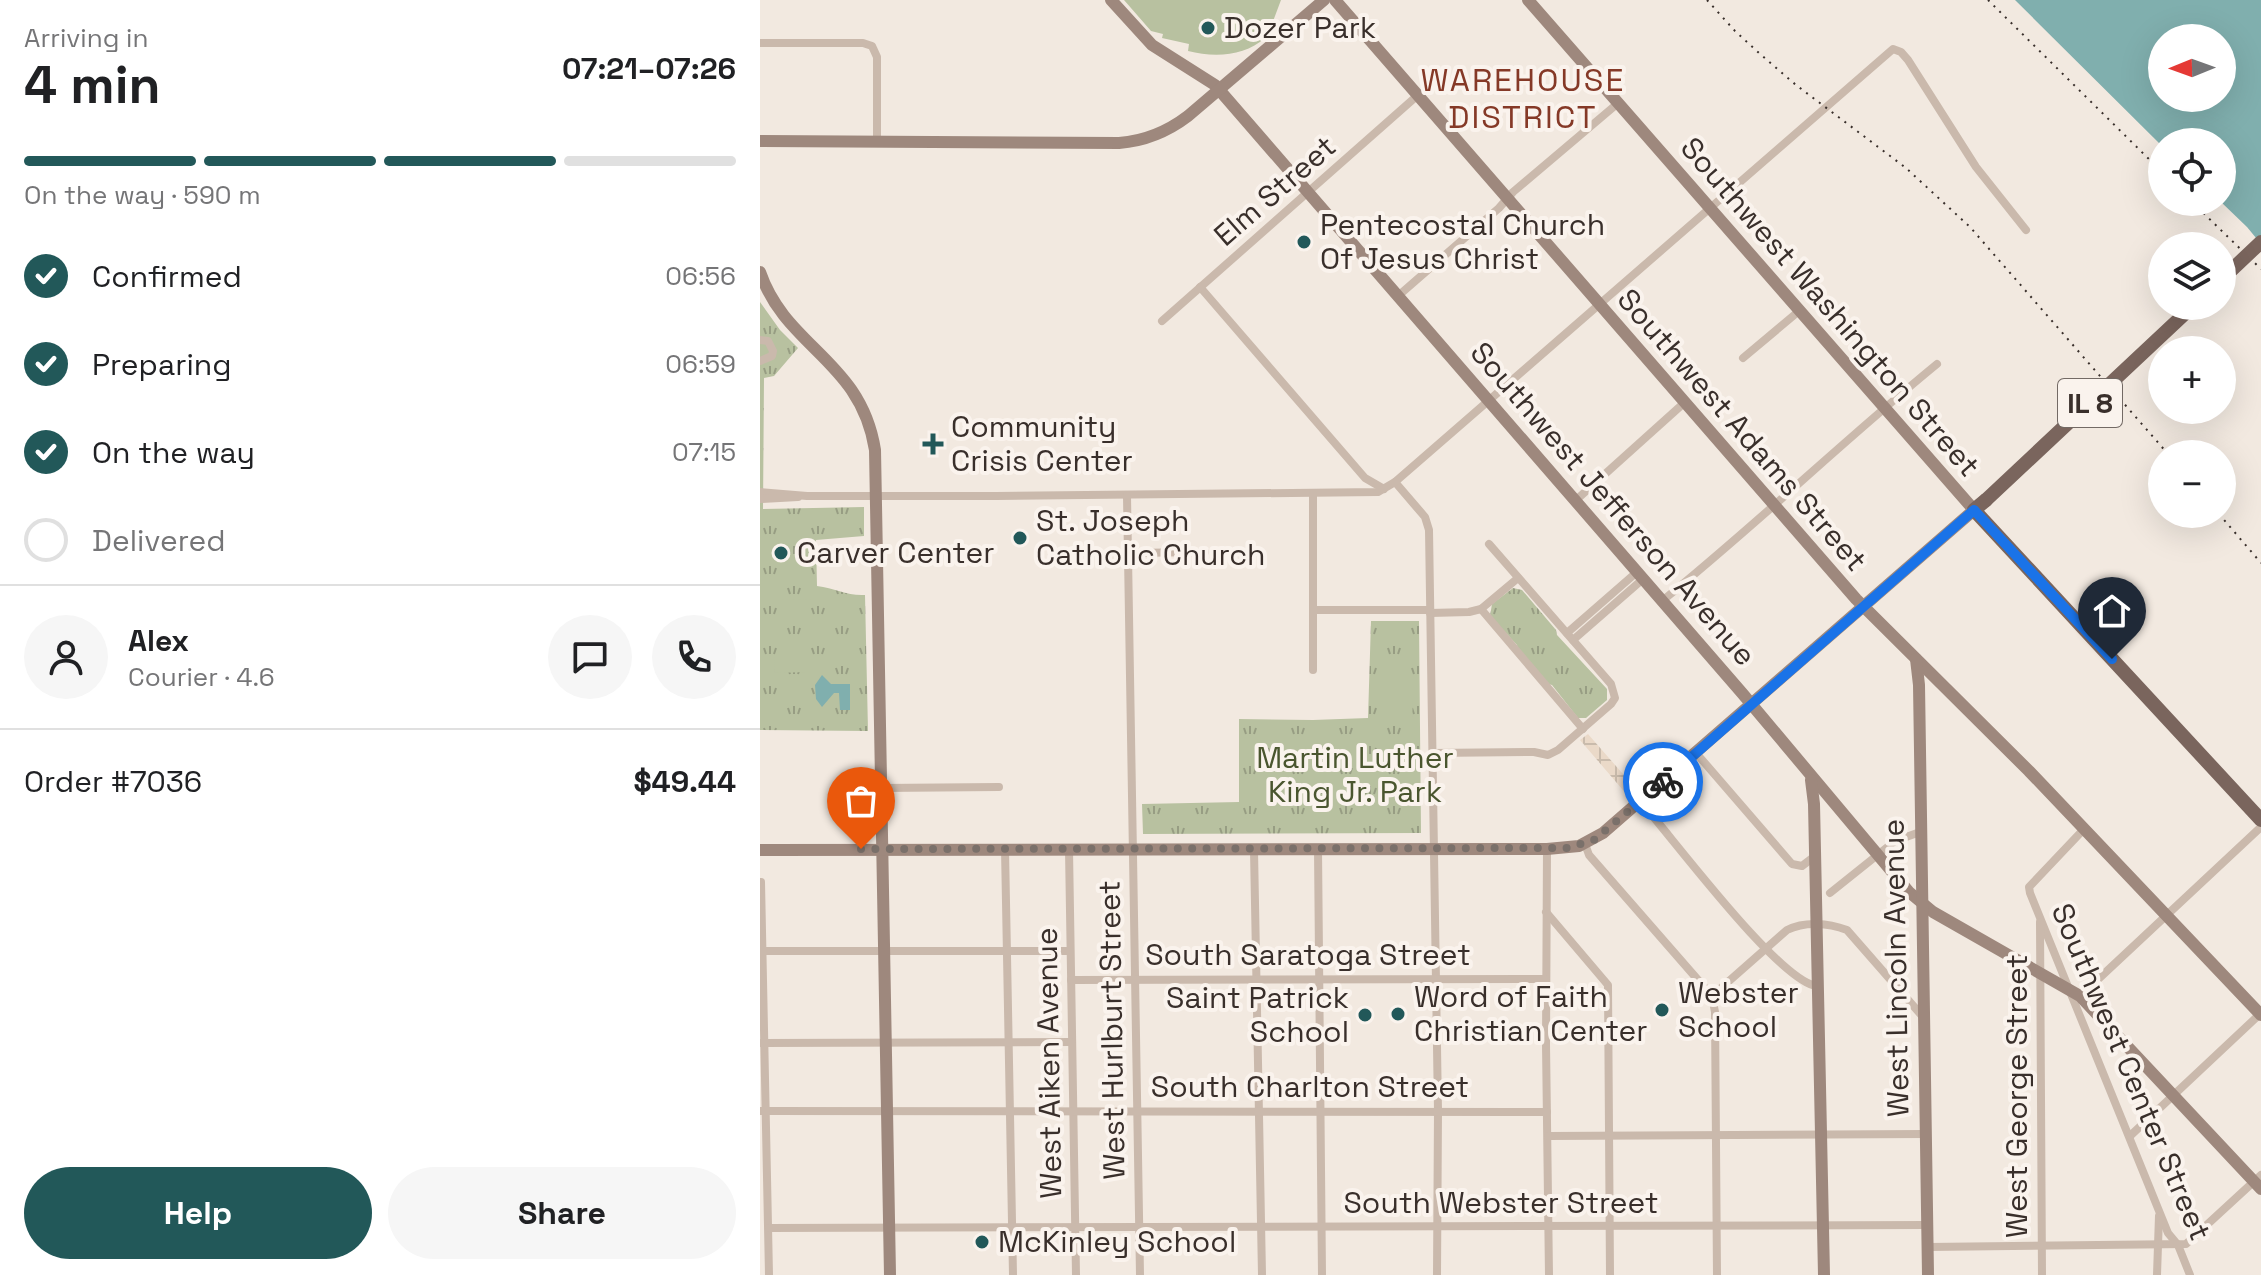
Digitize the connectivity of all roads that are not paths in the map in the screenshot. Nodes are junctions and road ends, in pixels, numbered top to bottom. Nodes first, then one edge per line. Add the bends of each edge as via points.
1 (1111, 0) edge
2 (1324, 0) edge
3 (1335, 0) edge
4 (1528, 0) edge
5 (760, 43) edge
6 (1220, 91) junction
7 (1418, 95) junction
8 (1617, 104) junction
9 (760, 141) edge
10 (877, 142) junction
11 (1308, 193) junction
12 (1507, 200) junction
13 (1708, 209) junction
14 (2026, 230) dead end
15 (2261, 242) edge
16 (2236, 266) edge
17 (760, 272) edge
18 (1200, 287) junction
19 (1398, 296) junction
20 (1598, 304) junction
21 (1799, 311) junction
22 (2178, 320) edge
23 (1162, 321) dead end
24 (760, 340) edge
25 (1743, 358) dead end
26 (760, 361) edge
27 (1937, 364) dead end
28 (1488, 400) junction
29 (1684, 403) junction
30 (1883, 408) junction
31 (1395, 482) junction
32 (1384, 489) junction
33 (760, 492) edge
34 (1313, 495) junction
35 (807, 496) junction
36 (877, 496) junction
37 (1127, 496) junction
38 (760, 499) edge
39 (1575, 501) junction
40 (1773, 506) junction
41 (1974, 510) junction
42 (1489, 544) dead end
43 (1205, 552) dead end
44 (1128, 553) junction
45 (1640, 576) junction
46 (1518, 578) junction
47 (1662, 601) junction
48 (1863, 606) junction
49 (1481, 609) junction
50 (1314, 610) junction
51 (1430, 611) junction
52 (1570, 636) junction
53 (1916, 659) junction
54 (1313, 670) dead end
55 (1750, 704) junction
56 (1583, 729) junction
57 (1432, 753) junction
58 (1697, 754) junction
59 (1811, 776) junction
60 (999, 787) dead end
61 (881, 788) junction
62 (1640, 801) junction
63 (2261, 820) edge
64 (2261, 827) edge
65 (2084, 829) junction
66 (1920, 832) junction
67 (1585, 844) junction
68 (882, 849) junction
69 (1005, 849) junction
70 (1318, 849) junction
71 (1434, 849) junction
72 (1547, 849) junction
73 (760, 850) edge
74 (1069, 850) junction
75 (1133, 850) junction
76 (1254, 850) junction
77 (1815, 856) junction
78 (1877, 856) junction
79 (761, 882) edge
80 (1830, 893) dead end
81 (1920, 903) junction
82 (1546, 911) junction
83 (2167, 915) junction
84 (2040, 917) junction
85 (1817, 925) junction
86 (1766, 949) junction
87 (761, 951) edge
88 (884, 951) junction
89 (1070, 951) junction
90 (1006, 952) junction
91 (2039, 973) junction
92 (1436, 978) junction
93 (1135, 979) junction
94 (1258, 979) junction
95 (1319, 979) junction
96 (1546, 979) junction
97 (1071, 980) junction
98 (1816, 986) junction
99 (2067, 988) junction
100 (1712, 996) junction
101 (2077, 999) junction
102 (2261, 1015) edge
103 (1923, 1017) junction
104 (1072, 1042) junction
105 (762, 1043) edge
106 (886, 1043) junction
107 (1008, 1043) junction
108 (2174, 1095) junction
109 (888, 1110) junction
110 (763, 1111) edge
111 (1010, 1111) junction
112 (1137, 1111) junction
113 (1438, 1111) junction
114 (1073, 1112) junction
115 (1260, 1112) junction
116 (1321, 1112) junction
117 (1547, 1112) junction
118 (1925, 1134) junction
119 (1822, 1135) junction
120 (1548, 1136) junction
121 (1608, 1136) junction
122 (1716, 1136) junction
123 (2130, 1136) junction
124 (2259, 1182) edge
125 (2159, 1208) junction
126 (1927, 1225) junction
127 (1075, 1226) junction
128 (1717, 1226) junction
129 (1823, 1226) junction
130 (1012, 1227) junction
131 (1139, 1227) junction
132 (1261, 1227) junction
133 (1322, 1227) junction
134 (1436, 1227) junction
135 (1548, 1227) junction
136 (1609, 1227) junction
137 (769, 1228) junction
138 (889, 1228) junction
139 (2042, 1245) junction
140 (2159, 1245) junction
141 (2178, 1245) junction
142 (1928, 1247) junction
143 (769, 1275) edge
144 (890, 1275) edge
145 (1013, 1275) edge
146 (1076, 1275) edge
147 (1140, 1275) edge
148 (1262, 1275) edge
149 (1322, 1275) edge
150 (1437, 1275) edge
151 (1549, 1275) edge
152 (1610, 1275) edge
153 (1717, 1275) edge
154 (1824, 1275) edge
155 (1928, 1275) edge
156 (2042, 1275) edge
157 (2157, 1275) edge
158 (2190, 1275) edge

1 - 6 main road, Southwest Jefferson Avenue via 1152,45
2 - 6 main road
3 - 7 main road, Southwest Adams Street
4 - 8 main road, Southwest Washington Street
5 - 10 street via 872,46 877,57
6 - 10 main road via 1168,129 1134,141
6 - 11 main road, Southwest Jefferson Avenue
7 - 11 street, Elm Street
7 - 12 main road, Southwest Adams Street
8 - 12 street
8 - 13 main road, Southwest Washington Street
9 - 10 main road
11 - 18 street, Elm Street
11 - 19 main road, Southwest Jefferson Avenue
12 - 19 street
12 - 20 main road, Southwest Adams Street
13 - 14 street via 1897,49 1976,167
13 - 20 street
13 - 21 main road, Southwest Washington Street
15 - 16 main road, bridge
17 - 36 main road via 785,318 840,373 861,404 873,440
18 - 23 street, Elm Street
18 - 32 street via 1365,478
19 - 28 main road, Southwest Jefferson Avenue
20 - 28 street
20 - 29 main road, Southwest Adams Street
21 - 25 street
21 - 30 main road, Southwest Washington Street
22 - 41 main road, IL 8, bridge
24 - 26 street via 768,341 773,351
27 - 30 street
28 - 31 street
28 - 39 main road, Southwest Jefferson Avenue
29 - 39 street
29 - 40 main road, Southwest Adams Street
30 - 40 street
30 - 41 main road, Southwest Washington Street
31 - 32 street
31 - 51 street via 1425,517 1429,530
32 - 34 street
33 - 35 street
34 - 37 street
34 - 50 street
35 - 36 street
35 - 38 street
36 - 37 street
36 - 61 main road
37 - 44 street, West Hurlburt Street
39 - 45 main road, Southwest Jefferson Avenue
40 - 47 street
40 - 48 main road, Southwest Adams Street
41 - 48 main road, IL 8
41 - 63 main road, Southwest Washington Street
42 - 46 street
43 - 44 street
44 - 75 street, West Hurlburt Street
45 - 47 main road, Southwest Jefferson Avenue
45 - 52 street
46 - 49 street
46 - 52 street
47 - 55 main road, Southwest Jefferson Avenue
48 - 53 main road, Southwest Adams Street
48 - 55 main road, IL 8
49 - 51 street
49 - 56 street
50 - 51 street
50 - 54 street
51 - 57 street
52 - 56 street via 1611,684 1615,698
53 - 65 main road, Southwest Adams Street
53 - 66 main road, West Lincoln Avenue
55 - 58 main road
55 - 59 main road, Southwest Jefferson Avenue
56 - 57 street via 1548,755
57 - 71 street
58 - 62 main road
58 - 77 street via 1792,864 1802,866
59 - 77 main road
59 - 78 main road, Southwest Jefferson Avenue
60 - 61 street
61 - 68 main road
62 - 67 main road
62 - 86 street
64 - 83 street
65 - 83 main road, Southwest Adams Street
65 - 84 street, Southwest Center Street via 2029,887
66 - 78 street via 1898,839
66 - 81 main road, West Lincoln Avenue
67 - 72 main road
67 - 100 street via 1590,857
68 - 69 main road
68 - 73 main road
68 - 88 main road
69 - 74 main road
69 - 90 street
70 - 71 main road
70 - 76 main road
70 - 95 street
71 - 72 main road
71 - 92 street
72 - 82 street
74 - 75 main road
74 - 89 street, West Aiken Avenue
75 - 76 main road
75 - 93 street, West Hurlburt Street
76 - 94 street
77 - 85 main road
78 - 80 street
78 - 81 main road, Southwest Jefferson Avenue
79 - 87 street
81 - 91 main road, Southwest Jefferson Avenue
81 - 103 main road, West Lincoln Avenue
82 - 96 street
82 - 121 street via 1608,985
83 - 101 street
83 - 102 main road, Southwest Adams Street
84 - 91 street, West George Street
84 - 99 street, Southwest Center Street
85 - 86 street via 1797,925
85 - 98 main road
85 - 103 street via 1847,930
86 - 98 street via 1803,982
86 - 100 street
87 - 88 street
87 - 105 street
88 - 90 street
88 - 106 main road
89 - 90 street
89 - 97 street, West Aiken Avenue
90 - 107 street
91 - 99 main road, Southwest Jefferson Avenue
91 - 139 street, West George Street
92 - 95 street, South Saratoga Street
92 - 96 street, South Saratoga Street
92 - 113 street
93 - 94 street, South Saratoga Street
93 - 97 street, South Saratoga Street
93 - 112 street, West Hurlburt Street
94 - 95 street, South Saratoga Street
94 - 115 street
95 - 116 street
96 - 117 street
97 - 104 street, West Aiken Avenue
98 - 119 main road
99 - 101 main road, Southwest Jefferson Avenue
100 - 122 street
101 - 108 main road, Southwest Jefferson Avenue
101 - 123 street, Southwest Center Street
102 - 108 street
103 - 118 main road, West Lincoln Avenue
104 - 107 street
104 - 114 street, West Aiken Avenue
105 - 106 street
105 - 110 street
106 - 107 street
106 - 109 main road
107 - 111 street
108 - 123 street
108 - 124 main road, Southwest Jefferson Avenue
109 - 110 street, South Charlton Street
109 - 111 street, South Charlton Street
109 - 138 main road
110 - 137 street
111 - 114 street, South Charlton Street
111 - 130 street
112 - 114 street, South Charlton Street
112 - 115 street, South Charlton Street
112 - 131 street, West Hurlburt Street
113 - 116 street, South Charlton Street
113 - 117 street, South Charlton Street
113 - 134 street
114 - 127 street, West Aiken Avenue
115 - 116 street, South Charlton Street
115 - 132 street
116 - 133 street
117 - 120 street
118 - 119 street
118 - 126 main road, West Lincoln Avenue
119 - 122 street
119 - 129 main road
120 - 121 street
120 - 135 street
121 - 122 street
121 - 136 street
122 - 128 street
123 - 125 street, Southwest Center Street
124 - 141 street via 2186,1244
125 - 140 street
125 - 141 street, Southwest Center Street
126 - 129 street, South Webster Street
126 - 142 main road, West Lincoln Avenue
127 - 130 street, South Webster Street
127 - 131 street, South Webster Street
127 - 146 street, West Aiken Avenue
128 - 129 street, South Webster Street
128 - 136 street, South Webster Street
128 - 153 street
129 - 154 main road
130 - 138 street, South Webster Street
130 - 145 street
131 - 132 street, South Webster Street
131 - 147 street, West Hurlburt Street
132 - 133 street, South Webster Street
132 - 148 street
133 - 134 street, South Webster Street
133 - 149 street
134 - 135 street, South Webster Street
134 - 150 street
135 - 136 street, South Webster Street
135 - 151 street
136 - 152 street
137 - 138 street, South Webster Street
137 - 143 street
138 - 144 main road
139 - 140 street
139 - 142 street
139 - 156 street, West George Street
140 - 141 street
140 - 157 street
141 - 158 street, Southwest Center Street
142 - 155 main road, West Lincoln Avenue

